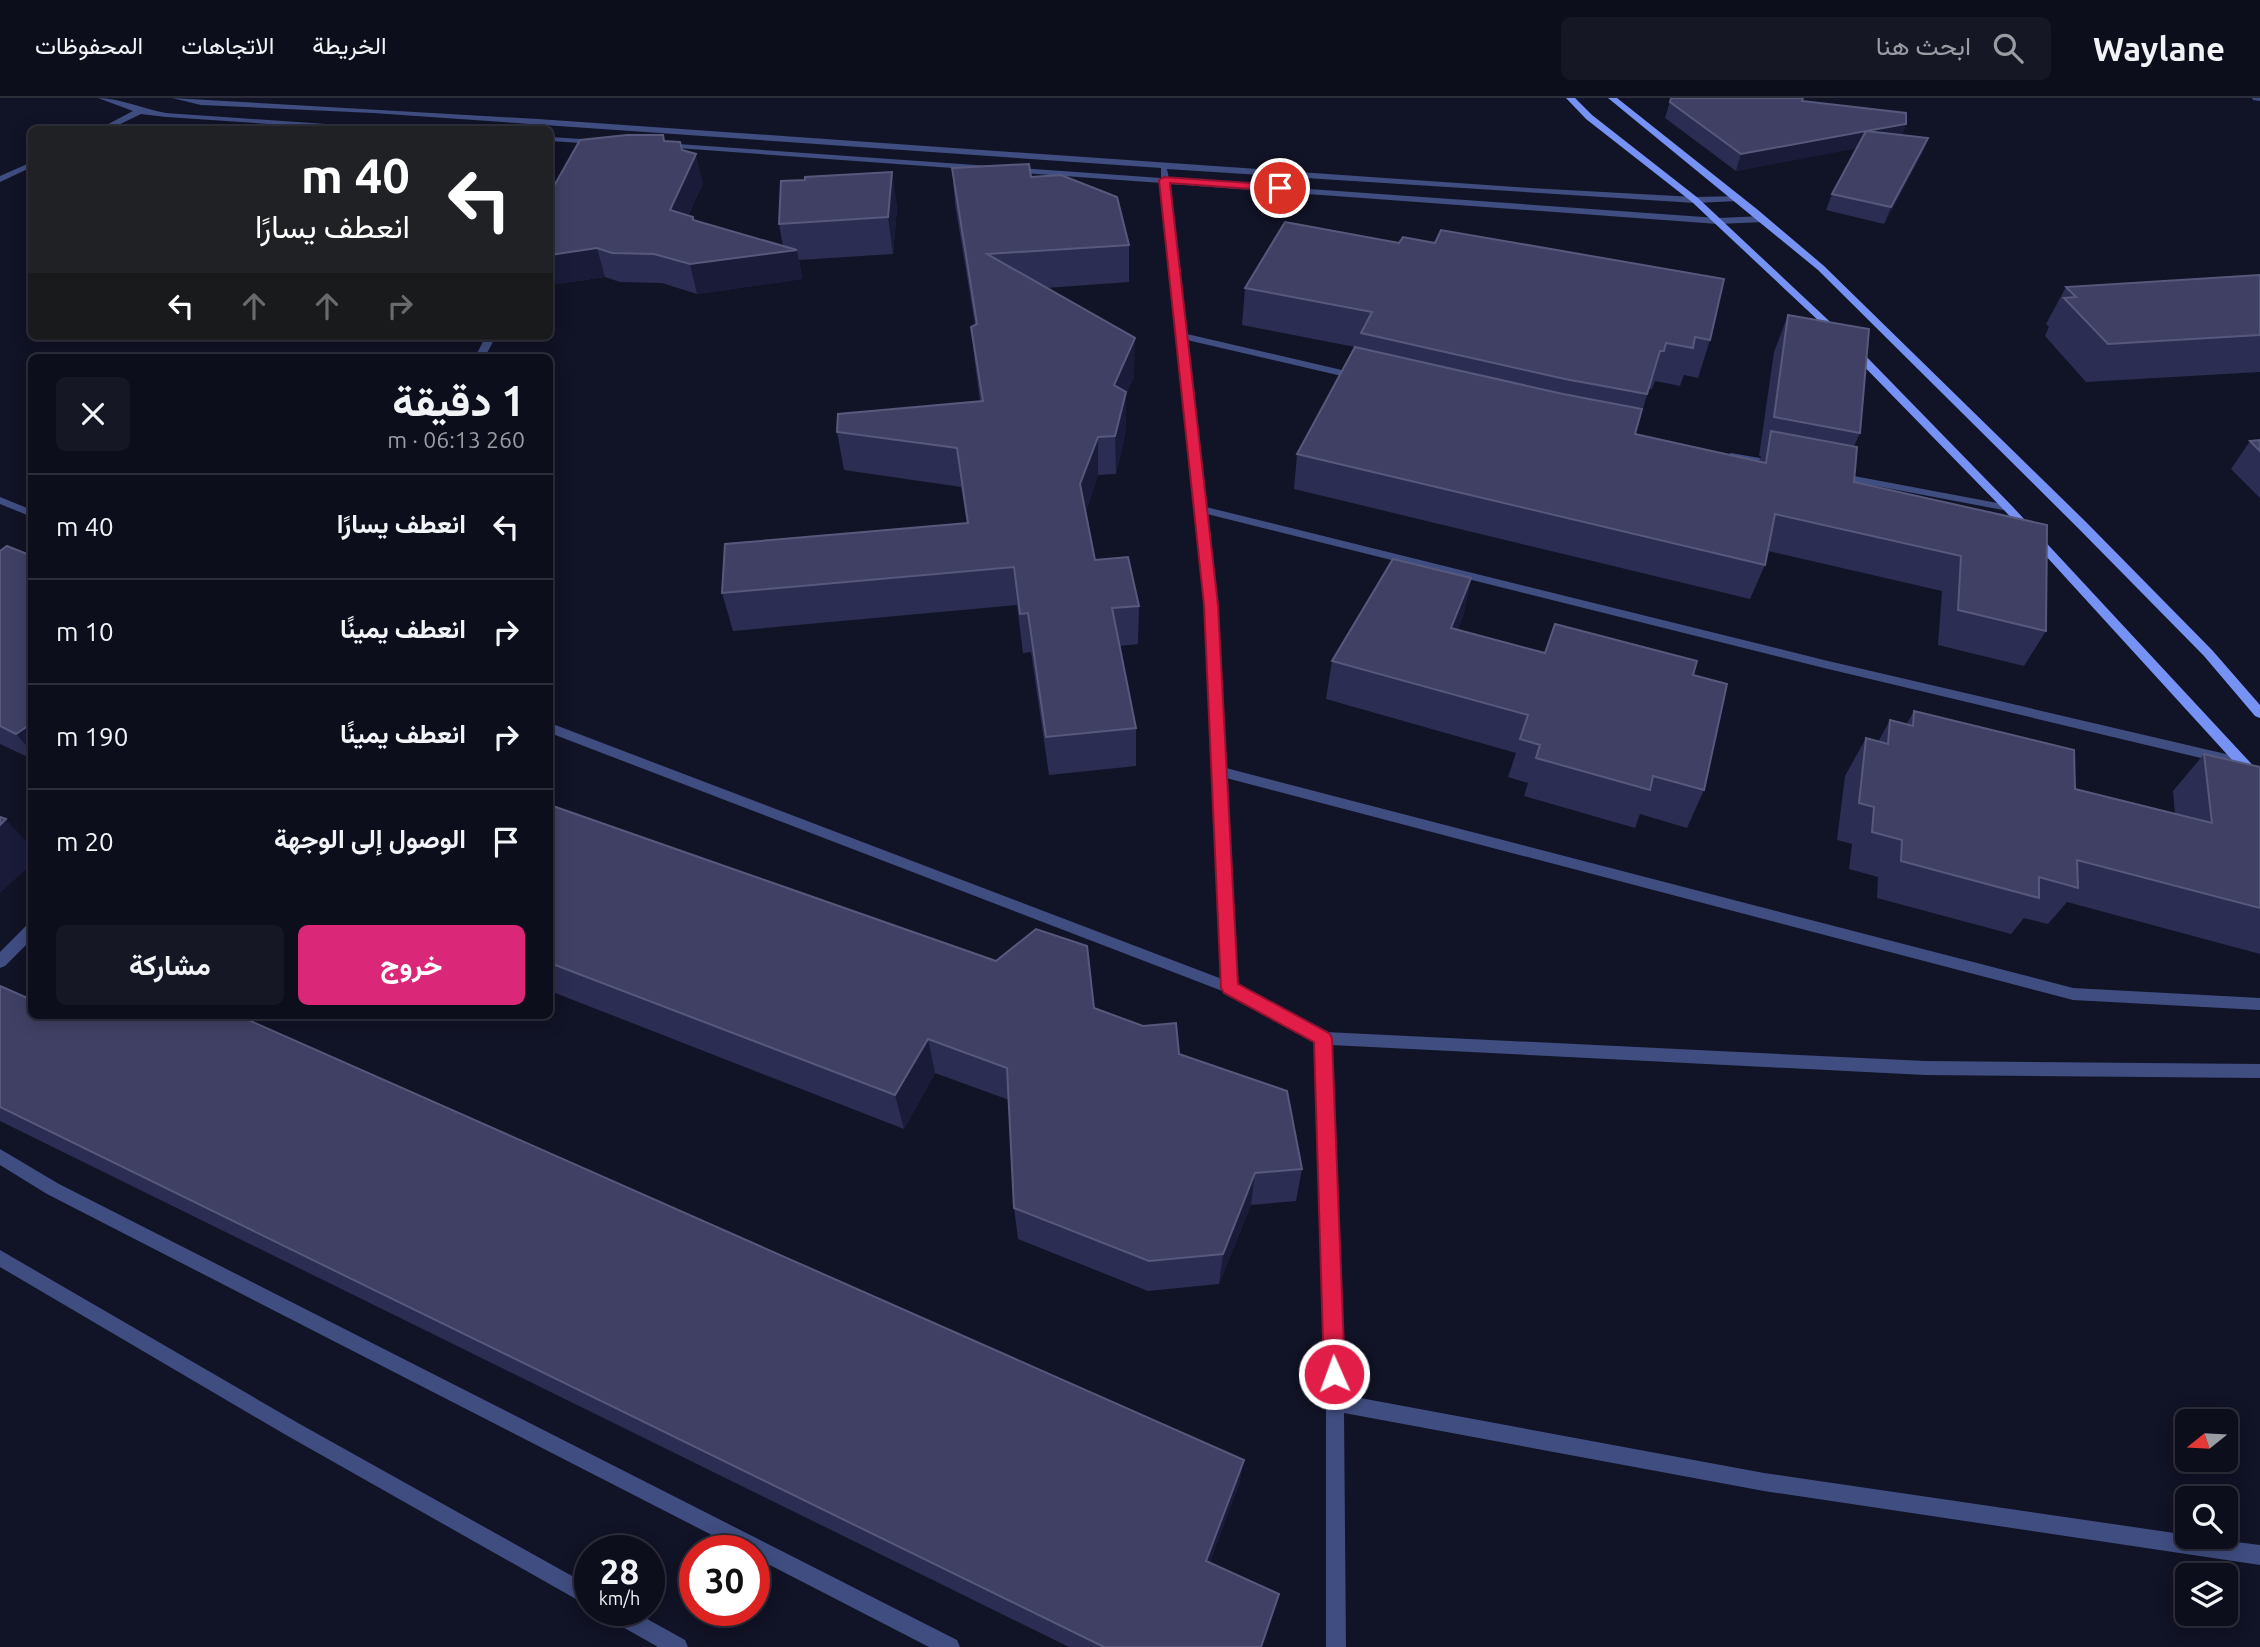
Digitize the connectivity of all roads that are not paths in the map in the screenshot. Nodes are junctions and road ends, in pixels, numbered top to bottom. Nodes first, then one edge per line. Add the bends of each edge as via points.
1 (102, 98) edge
2 (176, 98) edge
3 (1570, 98) edge
4 (1612, 98) edge
5 (140, 111) junction
6 (109, 126) edge
7 (343, 126) edge
8 (606, 127) junction
9 (553, 139) edge
10 (594, 142) junction
11 (607, 142) edge
12 (648, 144) edge
13 (587, 154) edge
14 (1164, 164) junction
15 (28, 166) edge
16 (0, 179) edge
17 (1164, 180) junction
18 (1738, 198) junction
19 (1695, 200) junction
20 (1764, 219) junction
21 (1718, 221) junction
22 (1180, 335) junction
23 (1367, 379) edge
24 (1720, 454) edge
25 (1788, 467) edge
26 (1830, 474) edge
27 (0, 500) edge
28 (2008, 508) junction
29 (1201, 509) junction
30 (28, 512) edge
31 (2260, 713) edge
32 (553, 729) edge
33 (2243, 762) junction
34 (1219, 771) junction
35 (2260, 782) edge
36 (28, 933) edge
37 (0, 961) edge
38 (1230, 988) junction
39 (2260, 1004) edge
40 (1323, 1038) junction
41 (2260, 1071) edge
42 (0, 1156) edge
43 (0, 1258) edge
44 (1335, 1402) junction
45 (2260, 1555) edge
46 (574, 1588) edge
47 (641, 1626) edge
48 (678, 1647) edge
49 (950, 1647) edge
50 (1336, 1647) edge

1 - 5 street
2 - 8 street
3 - 19 main road
4 - 18 main road
5 - 6 street
5 - 7 street
8 - 10 street
8 - 14 street
9 - 10 street
10 - 11 street
10 - 13 street
12 - 17 street
14 - 17 street
14 - 19 street
15 - 16 street
17 - 21 street
17 - 22 street
18 - 19 street
18 - 20 main road
19 - 21 main road
20 - 21 street
20 - 31 main road via 1821,268 2072,515 2208,653
21 - 28 main road via 1814,309
22 - 23 street
22 - 29 street
24 - 25 street
26 - 28 street
27 - 30 street
28 - 33 main road
29 - 33 street via 1824,664
29 - 34 street
32 - 38 street
33 - 35 main road
34 - 38 street
34 - 39 street via 2073,994
36 - 37 street
38 - 40 street
40 - 41 street via 1925,1068
40 - 44 street
42 - 49 street via 65,1195
43 - 46 street
44 - 45 street via 1764,1482
44 - 50 street
47 - 48 street

